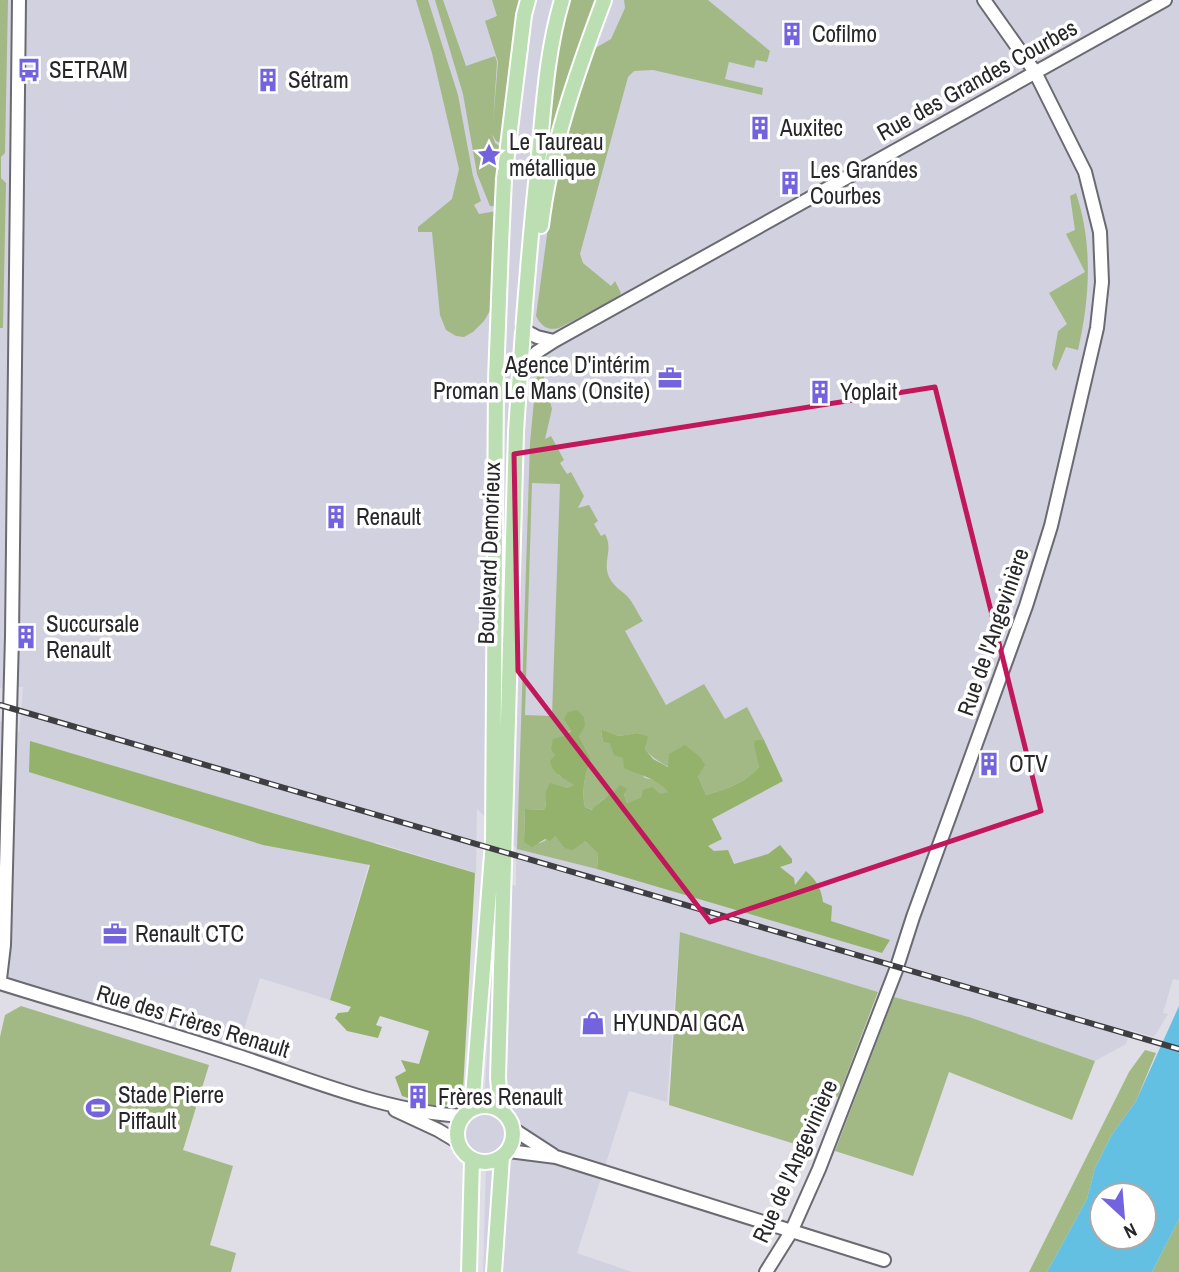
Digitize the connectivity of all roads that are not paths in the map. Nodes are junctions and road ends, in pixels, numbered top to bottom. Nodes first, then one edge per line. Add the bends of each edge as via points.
1 (19, 0) edge
2 (528, 0) edge
3 (562, 0) edge
4 (604, 0) edge
5 (984, 0) edge
6 (1165, 0) edge
7 (1035, 72) junction
8 (525, 331) junction
9 (554, 341) junction
10 (526, 363) junction
11 (516, 432) junction
12 (0, 981) edge
13 (373, 1100) junction
14 (501, 1111) junction
15 (468, 1112) junction
16 (513, 1129) junction
17 (458, 1142) junction
18 (505, 1154) junction
19 (556, 1157) junction
20 (472, 1159) junction
21 (791, 1232) junction
22 (884, 1260) dead end
23 (469, 1272) edge
24 (494, 1272) edge
25 (766, 1272) edge

1 - 12 street via 12,636
2 - 15 main road, Boulevard Demorieux via 509,132 501,245 493,842
3 - 8 main road, Boulevard Demorieux via 545,86
4 - 8 main road via 555,150
5 - 7 street, Rue de l'Angevinière
6 - 7 street, Rue des Grandes Courbes
7 - 9 street, Rue des Grandes Courbes
7 - 21 street, Rue de l'Angevinière via 1093,197 1102,282 1097,328 1051,526 1026,606 896,970
8 - 9 street
8 - 10 main road
8 - 11 main road, Boulevard Demorieux
9 - 10 street, Rue des Grandes Courbes
10 - 11 main road
11 - 14 main road, Boulevard Demorieux via 498,1077
12 - 13 street, Rue des Frères Renault
13 - 15 street, Rue des Frères Renault via 441,1115
13 - 17 street, Rue des Frères Renault
14 - 15 main road via 484,1106
14 - 16 main road
15 - 17 main road via 457,1126
16 - 18 main road
16 - 19 street
17 - 20 main road
18 - 19 street
18 - 20 main road via 486,1162
18 - 24 main road
19 - 21 street
20 - 23 main road
21 - 22 street
21 - 25 street, Rue de l'Angevinière

